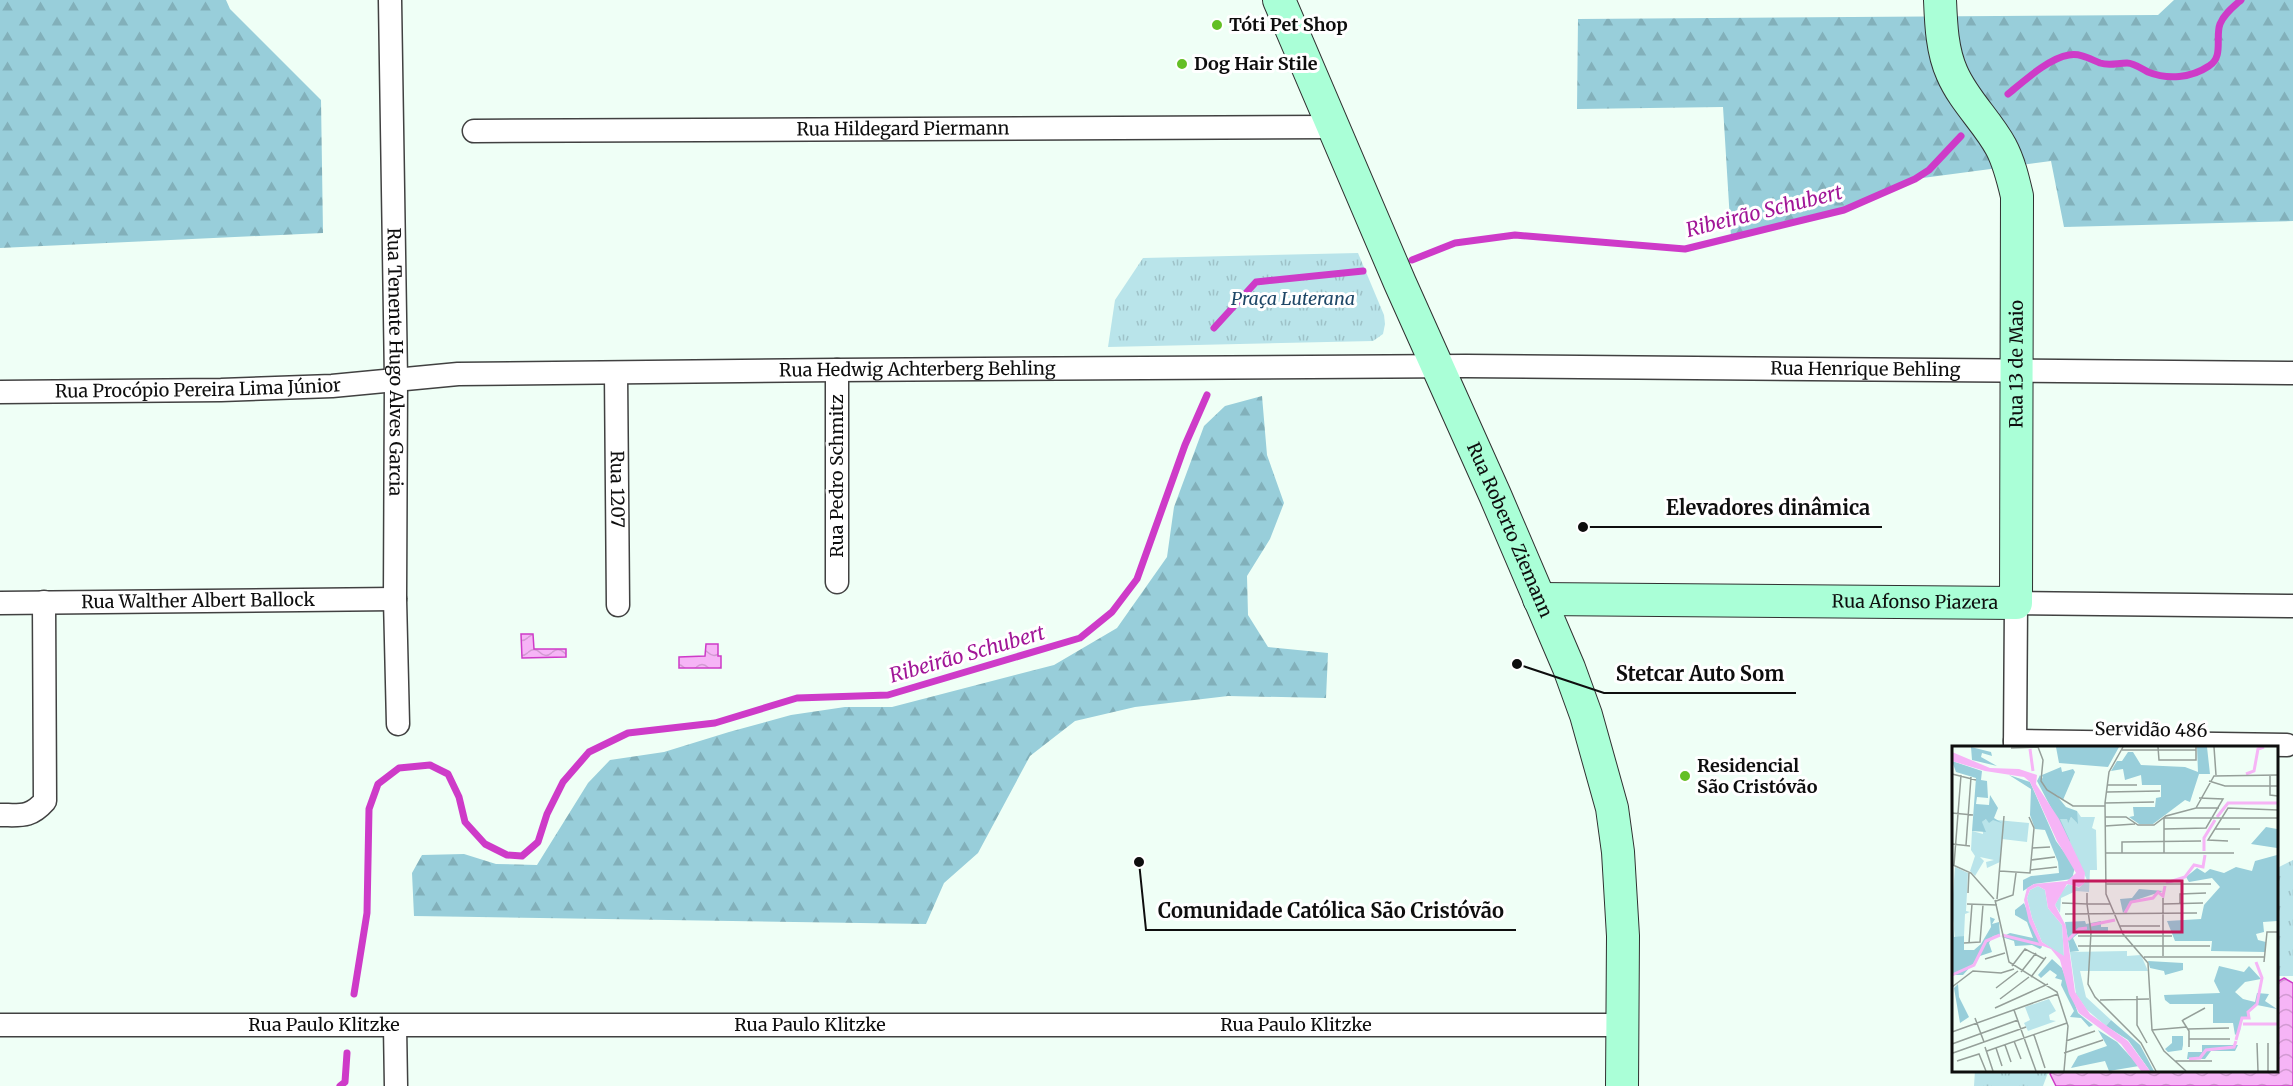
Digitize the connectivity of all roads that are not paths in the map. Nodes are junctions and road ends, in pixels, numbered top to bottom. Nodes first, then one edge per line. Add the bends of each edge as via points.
1 (390, 0) edge
2 (1279, 0) edge
3 (1940, 0) edge
4 (1332, 127) junction
5 (474, 131) dead end
6 (1439, 367) junction
7 (837, 370) junction
8 (2018, 371) junction
9 (616, 373) junction
10 (2293, 373) edge
11 (396, 379) junction
12 (0, 392) edge
13 (837, 582) dead end
14 (395, 598) junction
15 (1539, 599) junction
16 (44, 602) junction
17 (0, 603) edge
18 (2016, 603) junction
19 (618, 605) dead end
20 (2293, 606) edge
21 (398, 724) dead end
22 (2287, 738) dead end
23 (2015, 739) edge
24 (0, 815) edge
25 (0, 1025) edge
26 (1621, 1025) junction
27 (395, 1026) junction
28 (396, 1086) edge
29 (1622, 1086) edge

1 - 11 street, Rua Tenente Hugo Alves Garcia
2 - 4 main road, Rua Roberto Ziemann
3 - 8 main road, Rua 13 de Maio via 1951,72 2001,147 2017,196
4 - 5 street, Rua Hildegard Piermann
4 - 6 main road, Rua Roberto Ziemann
6 - 7 street, Rua Hedwig Achterberg Behling
6 - 8 street, Rua Henrique Behling
6 - 15 main road, Rua Roberto Ziemann
7 - 9 street, Rua Hedwig Achterberg Behling
7 - 13 street, Rua Pedro Schmitz
8 - 10 street, Rua Henrique Behling
8 - 18 main road, Rua 13 de Maio
9 - 11 street, Rua Hedwig Achterberg Behling via 458,374
9 - 19 street, Rua 1207
11 - 12 street, Rua Procópio Pereira Lima Júnior via 341,386 232,390
11 - 14 street, Rua Tenente Hugo Alves Garcia
14 - 16 street, Rua Walther Albert Ballock
14 - 21 street, Rua Tenente Hugo Alves Garcia
15 - 18 main road, Rua Afonso Piazera
15 - 26 main road, Rua Roberto Ziemann via 1586,715 1612,808 1622,925
16 - 17 street, Rua Walther Albert Ballock
16 - 24 street via 45,801 35,812
18 - 20 street, Rua Afonso Piazera
18 - 23 street, Rua 13 de Maio
22 - 23 street
25 - 27 street, Rua Paulo Klitzke
26 - 27 street, Rua Paulo Klitzke
26 - 29 main road, Rua Roberto Ziemann
27 - 28 street

